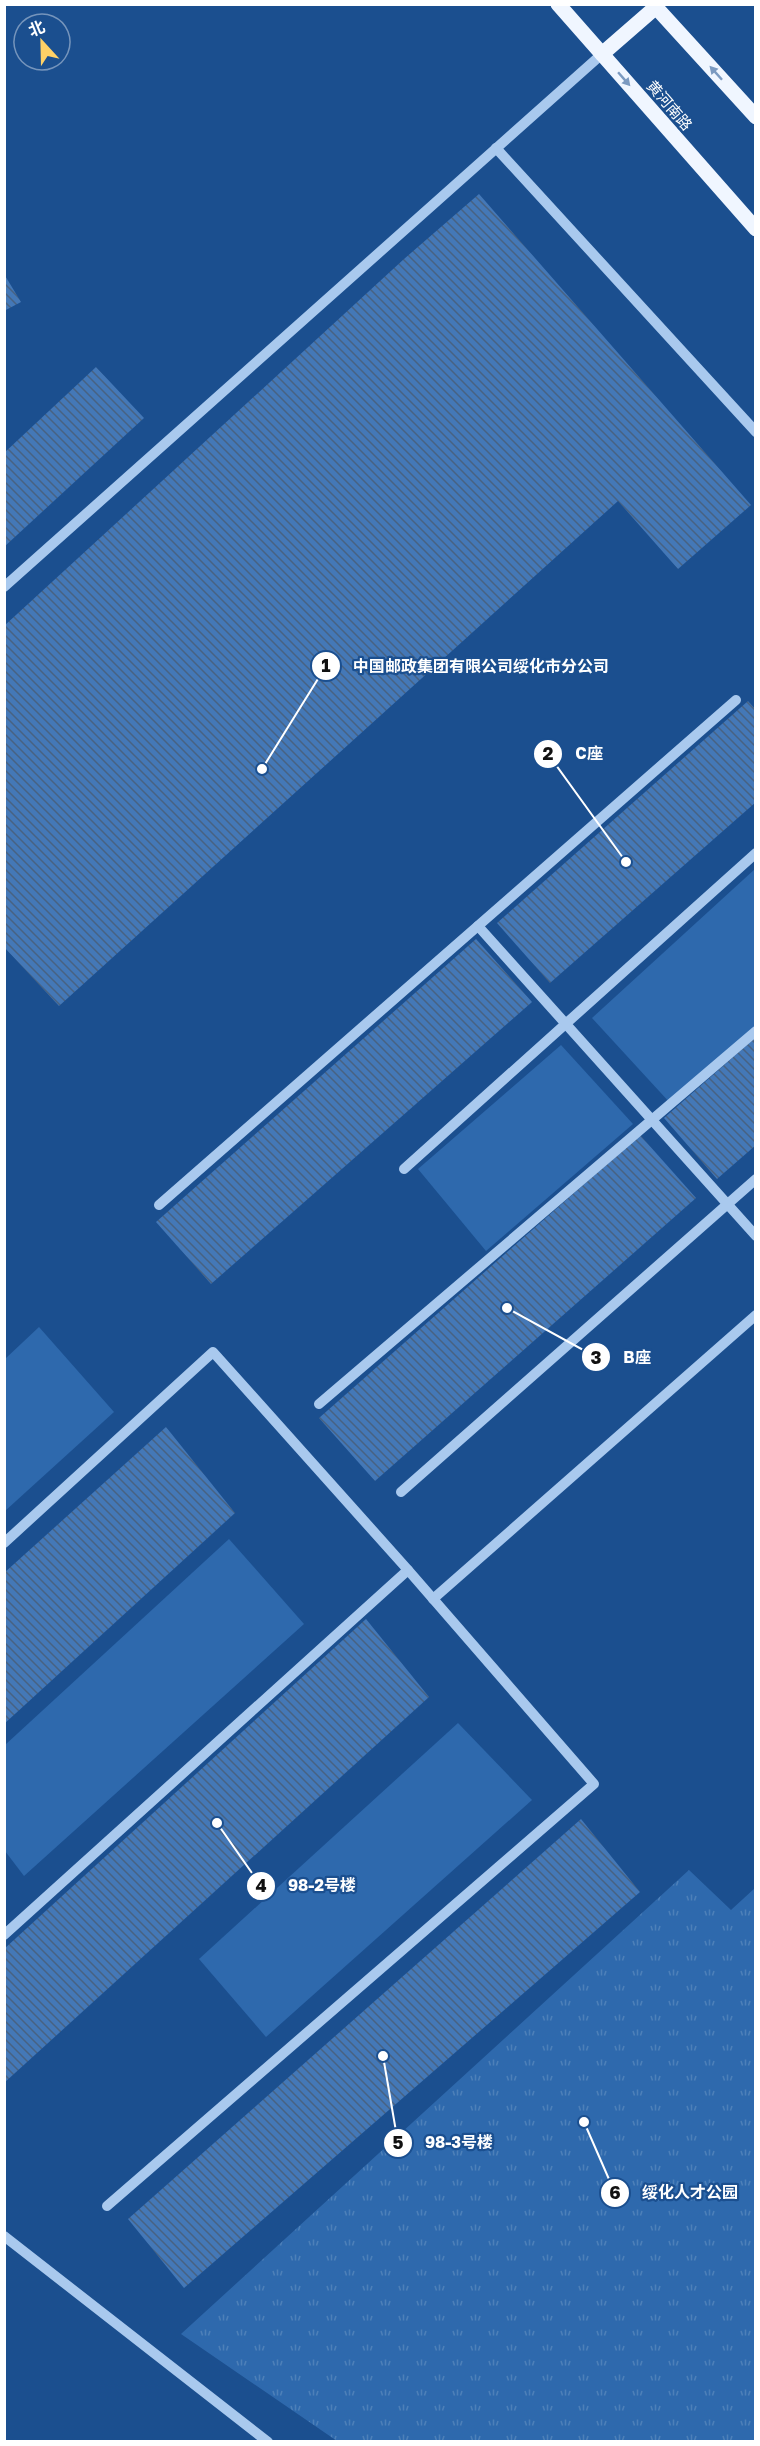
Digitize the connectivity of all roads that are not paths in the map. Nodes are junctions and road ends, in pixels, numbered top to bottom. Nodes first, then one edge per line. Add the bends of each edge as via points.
1 (558, 4) edge
2 (654, 6) edge
3 (602, 54) junction
4 (756, 117) edge
5 (496, 148) junction
6 (756, 229) edge
7 (756, 432) edge
8 (4, 586) edge
9 (736, 700) dead end
10 (756, 853) edge
11 (477, 926) junction
12 (565, 1023) junction
13 (756, 1031) edge
14 (652, 1119) junction
15 (404, 1169) dead end
16 (756, 1179) edge
17 (727, 1204) junction
18 (159, 1205) dead end
19 (756, 1236) edge
20 (756, 1315) edge
21 (319, 1404) dead end
22 (401, 1492) dead end
23 (4, 1543) edge
24 (408, 1570) junction
25 (434, 1599) junction
26 (4, 1935) edge
27 (107, 2206) dead end
28 (4, 2236) edge
29 (268, 2442) edge

1 - 3 main road, 黄河南路
2 - 3 main road
4 -> 2 main road
3 - 5 street
3 -> 6 main road, 黄河南路
5 - 7 street
5 - 8 street
9 - 11 street
10 - 12 street
11 - 12 street
11 - 18 street
12 - 14 street
12 - 15 street
13 - 14 street
14 - 17 street
14 - 21 street
16 - 17 street
17 - 19 street
17 - 22 street
20 - 25 street
23 - 24 street via 213,1352
24 - 25 street
24 - 26 street
25 - 27 street via 594,1784
28 - 29 street

